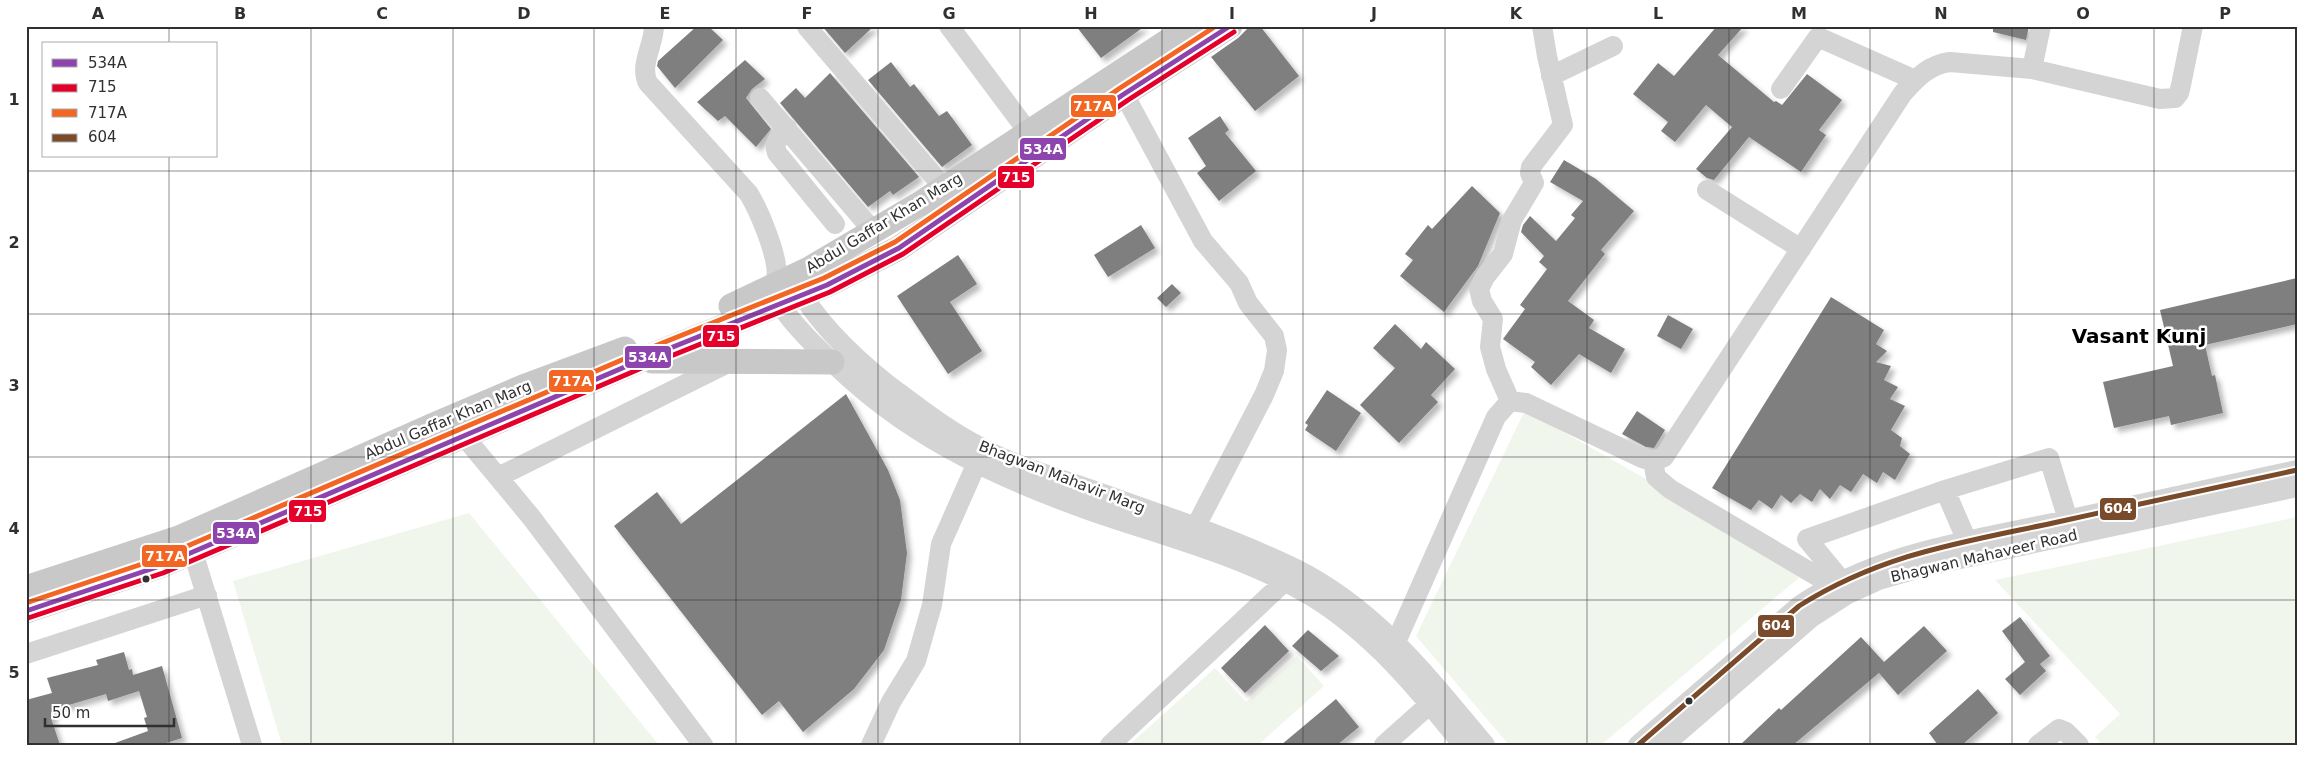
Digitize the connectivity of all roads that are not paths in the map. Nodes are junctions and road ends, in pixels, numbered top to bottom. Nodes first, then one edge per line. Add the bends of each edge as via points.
1 (654, 26) edge
2 (949, 26) edge
3 (1191, 26) edge
4 (1230, 26) edge
5 (1542, 26) edge
6 (2041, 26) edge
7 (2194, 26) edge
8 (807, 27) edge
9 (1613, 46) dead end
10 (2032, 69) junction
11 (1551, 76) junction
12 (1915, 80) junction
13 (1781, 89) dead end
14 (1124, 94) junction
15 (760, 98) dead end
16 (787, 128) junction
17 (1029, 133) junction
18 (944, 188) junction
19 (1707, 190) dead end
20 (835, 224) dead end
21 (873, 231) junction
22 (1801, 249) junction
23 (785, 286) junction
24 (734, 360) junction
25 (638, 361) junction
26 (832, 362) junction
27 (1510, 401) junction
28 (464, 435) junction
29 (1653, 461) junction
30 (976, 465) junction
31 (2297, 470) edge
32 (498, 476) junction
33 (2297, 487) edge
34 (1945, 490) junction
35 (2068, 520) junction
36 (1195, 535) junction
37 (1967, 541) junction
38 (193, 552) junction
39 (1284, 582) junction
40 (1836, 583) junction
41 (26, 588) edge
42 (207, 595) junction
43 (26, 612) edge
44 (1396, 642) junction
45 (26, 654) edge
46 (1430, 704) junction
47 (252, 745) edge
48 (703, 745) edge
49 (871, 745) edge
50 (1110, 745) edge
51 (1384, 745) edge
52 (1463, 745) edge
53 (1485, 745) edge
54 (1638, 745) edge
55 (1664, 745) edge
56 (2038, 745) edge
57 (2079, 745) edge

1 - 23 street via 646,66 648,83 749,194
2 - 17 street
3 - 17 main road, Abdul Gaffar Khan Marg
4 - 14 main road, Abdul Gaffar Khan Marg
5 - 11 street
6 - 10 street
7 - 10 street via 2179,93 2174,98 2160,98
8 - 18 street
9 - 11 street
10 - 12 street via 1950,62 1926,69
11 - 27 street via 1563,125 1531,167 1534,183 1512,220 1503,254 1479,289 1482,302 1493,319 1490,347
12 - 13 street via 1818,37
12 - 22 street via 1903,93
14 - 23 main road, Abdul Gaffar Khan Marg via 899,248
14 - 36 street via 1203,241 1239,283 1248,303 1274,336 1277,350 1274,371 1264,395
15 - 16 street
16 - 20 street via 778,138 777,153
16 - 21 street
17 - 18 main road, Abdul Gaffar Khan Marg
18 - 21 main road, Abdul Gaffar Khan Marg
19 - 22 street
21 - 23 main road, Abdul Gaffar Khan Marg
22 - 29 street via 1668,452
23 - 25 main road, Abdul Gaffar Khan Marg
23 - 26 street, Bhagwan Mahavir Marg
23 - 36 street, Bhagwan Mahavir Marg via 855,357 943,426 983,449
23 - 41 main road, Abdul Gaffar Khan Marg via 523,387 179,538
24 - 25 main road
24 - 26 main road
24 - 32 street
25 - 28 main road, Abdul Gaffar Khan Marg
26 - 30 street, Bhagwan Mahavir Marg via 890,413
27 - 29 street via 1526,403
27 - 44 street via 1496,417
28 - 32 street
28 - 38 main road, Abdul Gaffar Khan Marg
29 - 40 street via 1656,477 1670,489
30 - 36 street, Bhagwan Mahavir Marg via 1058,499
30 - 49 street via 941,544 932,605 916,661 891,702
31 - 35 street, Bhagwan Mahaveer Road
32 - 48 street
33 - 55 street, Bhagwan Mahaveer Road via 1927,566 1879,580 1846,595 1812,617
34 - 35 street via 2049,458
34 - 37 street
34 - 40 street via 1807,539
35 - 37 street, Bhagwan Mahaveer Road
36 - 39 street, Bhagwan Mahavir Marg
36 - 44 street, Bhagwan Mahavir Marg via 1296,569 1370,617
37 - 40 street, Bhagwan Mahaveer Road via 1896,559
38 - 42 street
38 - 43 main road, Abdul Gaffar Khan Marg
39 - 46 street, Bhagwan Mahavir Marg via 1311,596 1357,628
39 - 50 street
40 - 54 street, Bhagwan Mahaveer Road via 1798,606
42 - 45 street
42 - 47 street
44 - 53 street, Bhagwan Mahavir Marg
46 - 51 street
46 - 52 street, Bhagwan Mahavir Marg
56 - 57 street via 2058,729

